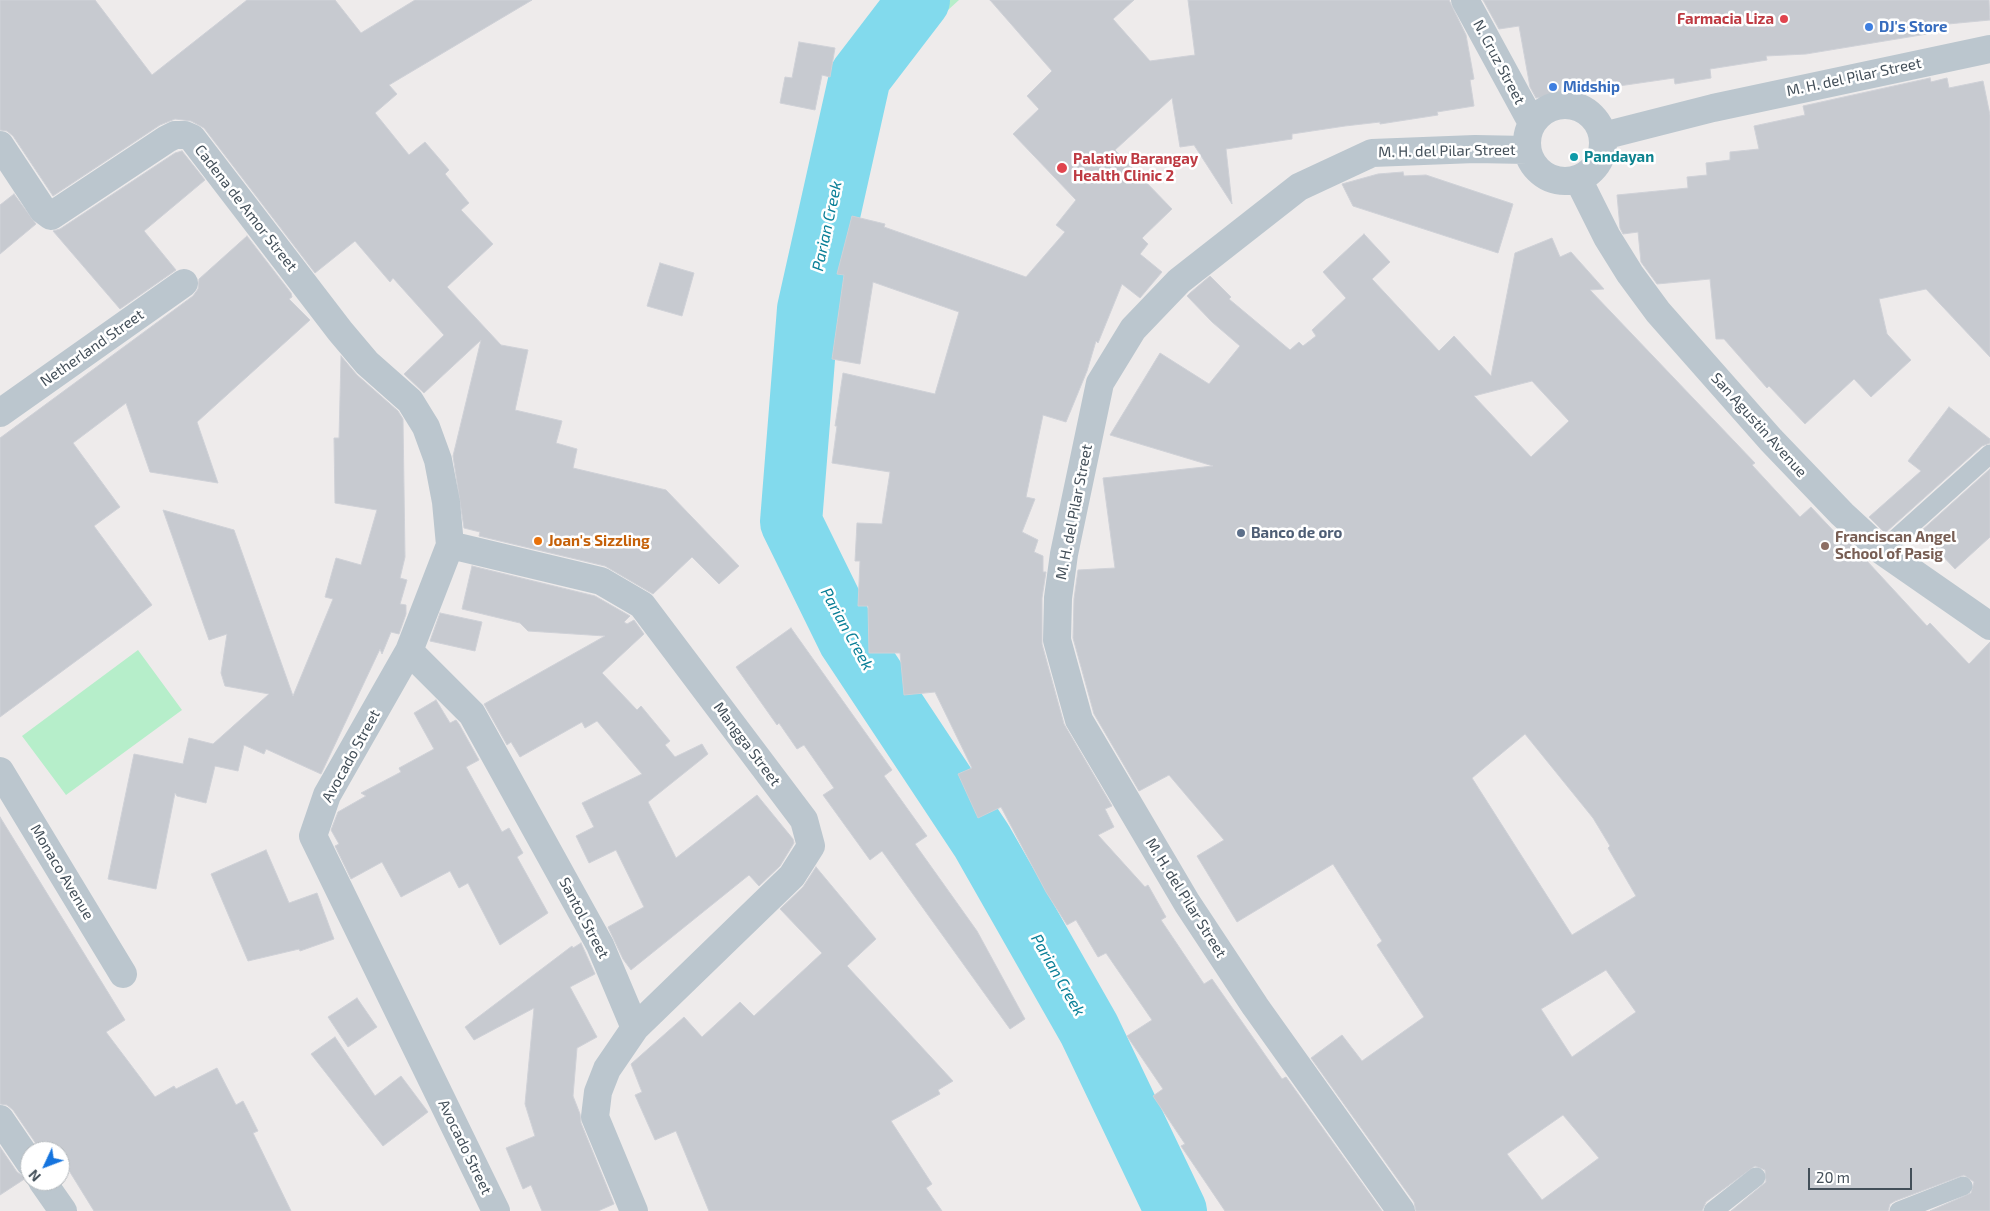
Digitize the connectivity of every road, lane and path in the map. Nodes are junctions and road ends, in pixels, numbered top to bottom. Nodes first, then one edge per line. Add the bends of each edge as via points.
1 (1466, 0) edge
2 (1990, 49) edge
3 (1532, 123) junction
4 (1603, 136) junction
5 (0, 145) edge
6 (1527, 150) junction
7 (1578, 179) junction
8 (184, 283) dead end
9 (410, 401) joint
10 (0, 413) edge
11 (1990, 454) edge
12 (450, 546) junction
13 (1882, 551) junction
14 (1990, 626) edge
15 (409, 651) junction
16 (1, 776) edge
17 (123, 974) dead end
18 (635, 1028) junction
19 (0, 1119) edge
20 (20, 1148) edge
21 (1756, 1177) dead end
22 (1963, 1186) dead end
23 (49, 1191) edge
24 (63, 1211) edge
25 (496, 1211) edge
26 (634, 1211) edge
27 (1401, 1211) edge
28 (1713, 1211) edge
29 (1899, 1211) edge

1 - 3 street, N. Cruz Street
2 - 4 street, M. H. del Pilar Street via 1732,104
3 - 4 street via 1540,113 1552,107 1578,107 1590,114
3 - 6 street via 1527,136
4 - 7 street via 1603,150 1598,162 1590,173
5 - 9 street, Cadena de Amor Street via 50,216 167,139 175,135 192,138 361,356
6 - 7 street via 1540,172 1551,179
6 - 27 street, M. H. del Pilar Street via 1475,148 1372,153 1299,187 1179,281 1133,330 1100,383 1059,589 1057,640 1079,720 1187,903 1255,1006
7 - 13 street, San Agustin Avenue via 1606,236 1658,312 1771,440
8 - 10 street, Netherland Street
9 - 12 street, Avocado Street via 426,427 438,460
11 - 13 lane
12 - 15 street, Avocado Street
12 - 18 street, Mangga Street via 601,581 642,605 804,820 811,846 792,876
13 - 14 street, San Agustin Avenue
15 - 18 street, Santol Street via 472,714 600,945
15 - 25 street, Avocado Street via 327,795 313,836
16 - 17 street, Monaco Avenue
18 - 26 street via 607,1069 598,1092 595,1117
19 - 20 street
21 - 28 lane
22 - 29 lane
23 - 24 street

